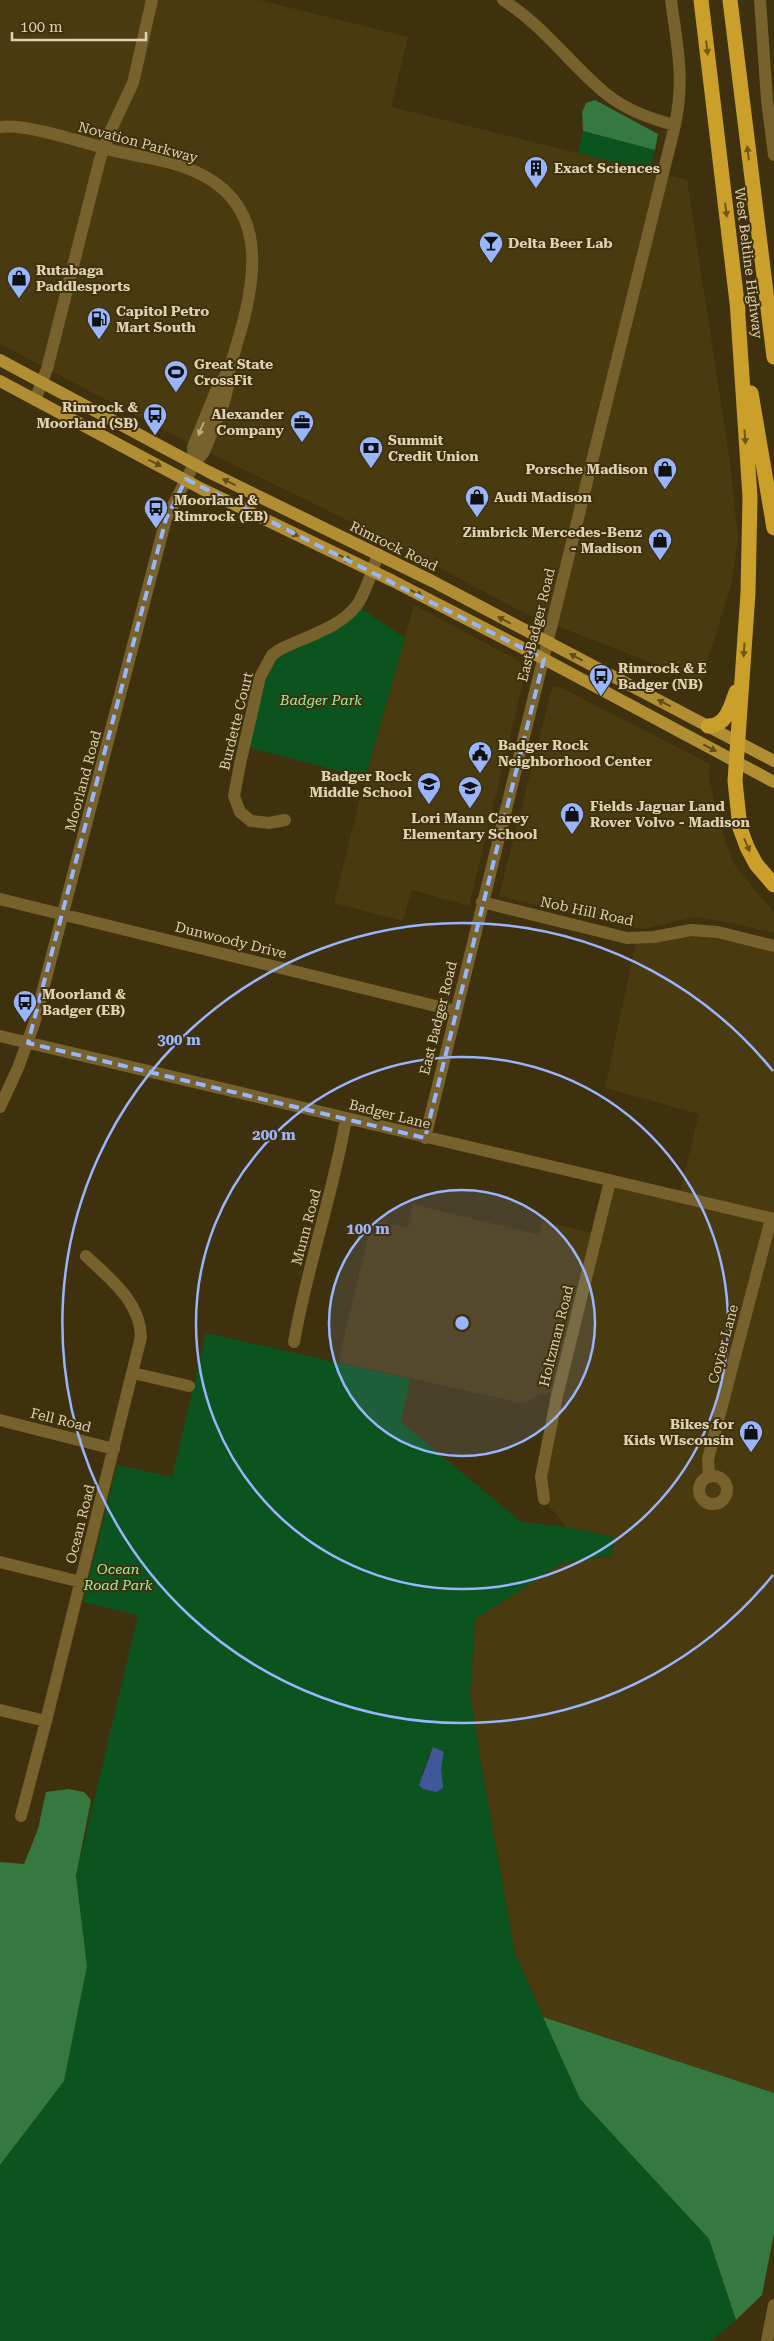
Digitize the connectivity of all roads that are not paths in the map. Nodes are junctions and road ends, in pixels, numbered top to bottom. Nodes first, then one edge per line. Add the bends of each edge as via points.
1 (152, 0) edge
2 (503, 0) edge
3 (671, 0) edge
4 (702, 0) edge
5 (730, 0) edge
6 (760, 0) edge
7 (772, 124) edge
8 (675, 125) junction
9 (0, 128) edge
10 (104, 148) junction
11 (774, 155) edge
12 (737, 301) junction
13 (774, 358) edge
14 (0, 360) edge
15 (0, 381) edge
16 (42, 383) junction
17 (35, 400) junction
18 (194, 464) junction
19 (186, 479) junction
20 (774, 528) edge
21 (378, 554) junction
22 (372, 571) junction
23 (548, 642) junction
24 (544, 659) junction
25 (742, 677) junction
26 (708, 726) junction
27 (738, 742) junction
28 (774, 761) edge
29 (737, 763) junction
30 (774, 782) edge
31 (285, 820) dead end
32 (774, 885) edge
33 (0, 899) edge
34 (482, 902) junction
35 (62, 915) junction
36 (774, 946) edge
37 (456, 1010) junction
38 (0, 1036) edge
39 (28, 1043) junction
40 (0, 1107) edge
41 (346, 1119) junction
42 (425, 1138) junction
43 (610, 1181) junction
44 (772, 1219) edge
45 (86, 1256) dead end
46 (294, 1342) dead end
47 (133, 1373) junction
48 (189, 1386) dead end
49 (0, 1420) edge
50 (114, 1449) junction
51 (708, 1477) dead end
52 (544, 1499) dead end
53 (0, 1562) edge
54 (81, 1582) junction
55 (0, 1710) edge
56 (46, 1721) junction
57 (21, 1816) dead end
58 (774, 2305) edge
59 (767, 2341) edge

1 - 10 street via 133,83
2 - 8 street via 536,24 606,93 639,114
3 - 8 street, East Badger Road via 681,72
4 -> 12 highway, West Beltline Highway
13 -> 5 highway, West Beltline Highway
6 - 7 street
7 - 11 street
8 - 23 street, East Badger Road
9 - 10 street, Novation Parkway via 20,127
10 - 16 street
10 - 18 street, Novation Parkway via 195,172 219,186 241,212 251,238 253,273 224,402 204,452
12 - 20 highway, West Beltline Highway
12 -> 25 highway via 750,497
14 - 16 main road, Rimrock Road
15 - 17 main road
16 - 17 street
16 - 18 main road, Rimrock Road
17 -> 19 main road
18 - 19 street, Moorland Road
21 -> 18 main road, Rimrock Road
19 -> 22 main road
19 - 35 street, Moorland Road via 166,519
21 - 22 street, Burdette Court
23 -> 21 main road, Rimrock Road
22 -> 24 main road
22 - 31 street, Burdette Court via 356,605 346,616 279,650 272,655 260,677 234,796 240,812 251,821 269,823
23 - 24 street, East Badger Road
26 -> 23 main road, Rimrock Road
24 -> 29 main road
24 - 34 street, East Badger Road
25 - 26 highway via 729,712 720,723
25 - 27 highway
26 - 27 main road, Rimrock Road
27 - 28 main road, Rimrock Road
27 - 29 highway
29 - 30 main road
29 -> 32 highway via 735,781 740,828 756,864
33 - 35 street, Dunwoody Drive
34 - 36 street, Nob Hill Road via 627,938 691,930 718,932
34 - 37 street, East Badger Road
35 - 37 street, Dunwoody Drive
35 - 39 street, Moorland Road
37 - 42 street, East Badger Road
38 - 39 street, Badger Lane
39 - 40 street, Moorland Road
39 - 41 street, Badger Lane
41 - 42 street, Badger Lane
41 - 46 street, Munn Road
42 - 43 street, Badger Lane
43 - 44 street, Badger Lane
43 - 52 street, Holtzman Road via 555,1405 541,1477
44 - 51 street, Coyier Lane via 708,1459
45 - 47 street, Ocean Road via 129,1299 137,1316 141,1337
47 - 48 street
47 - 50 street, Ocean Road
49 - 50 street, Fell Road
50 - 54 street, Ocean Road
53 - 54 street
54 - 56 street, Ocean Road
55 - 56 street
56 - 57 street, Ocean Road
58 - 59 street

